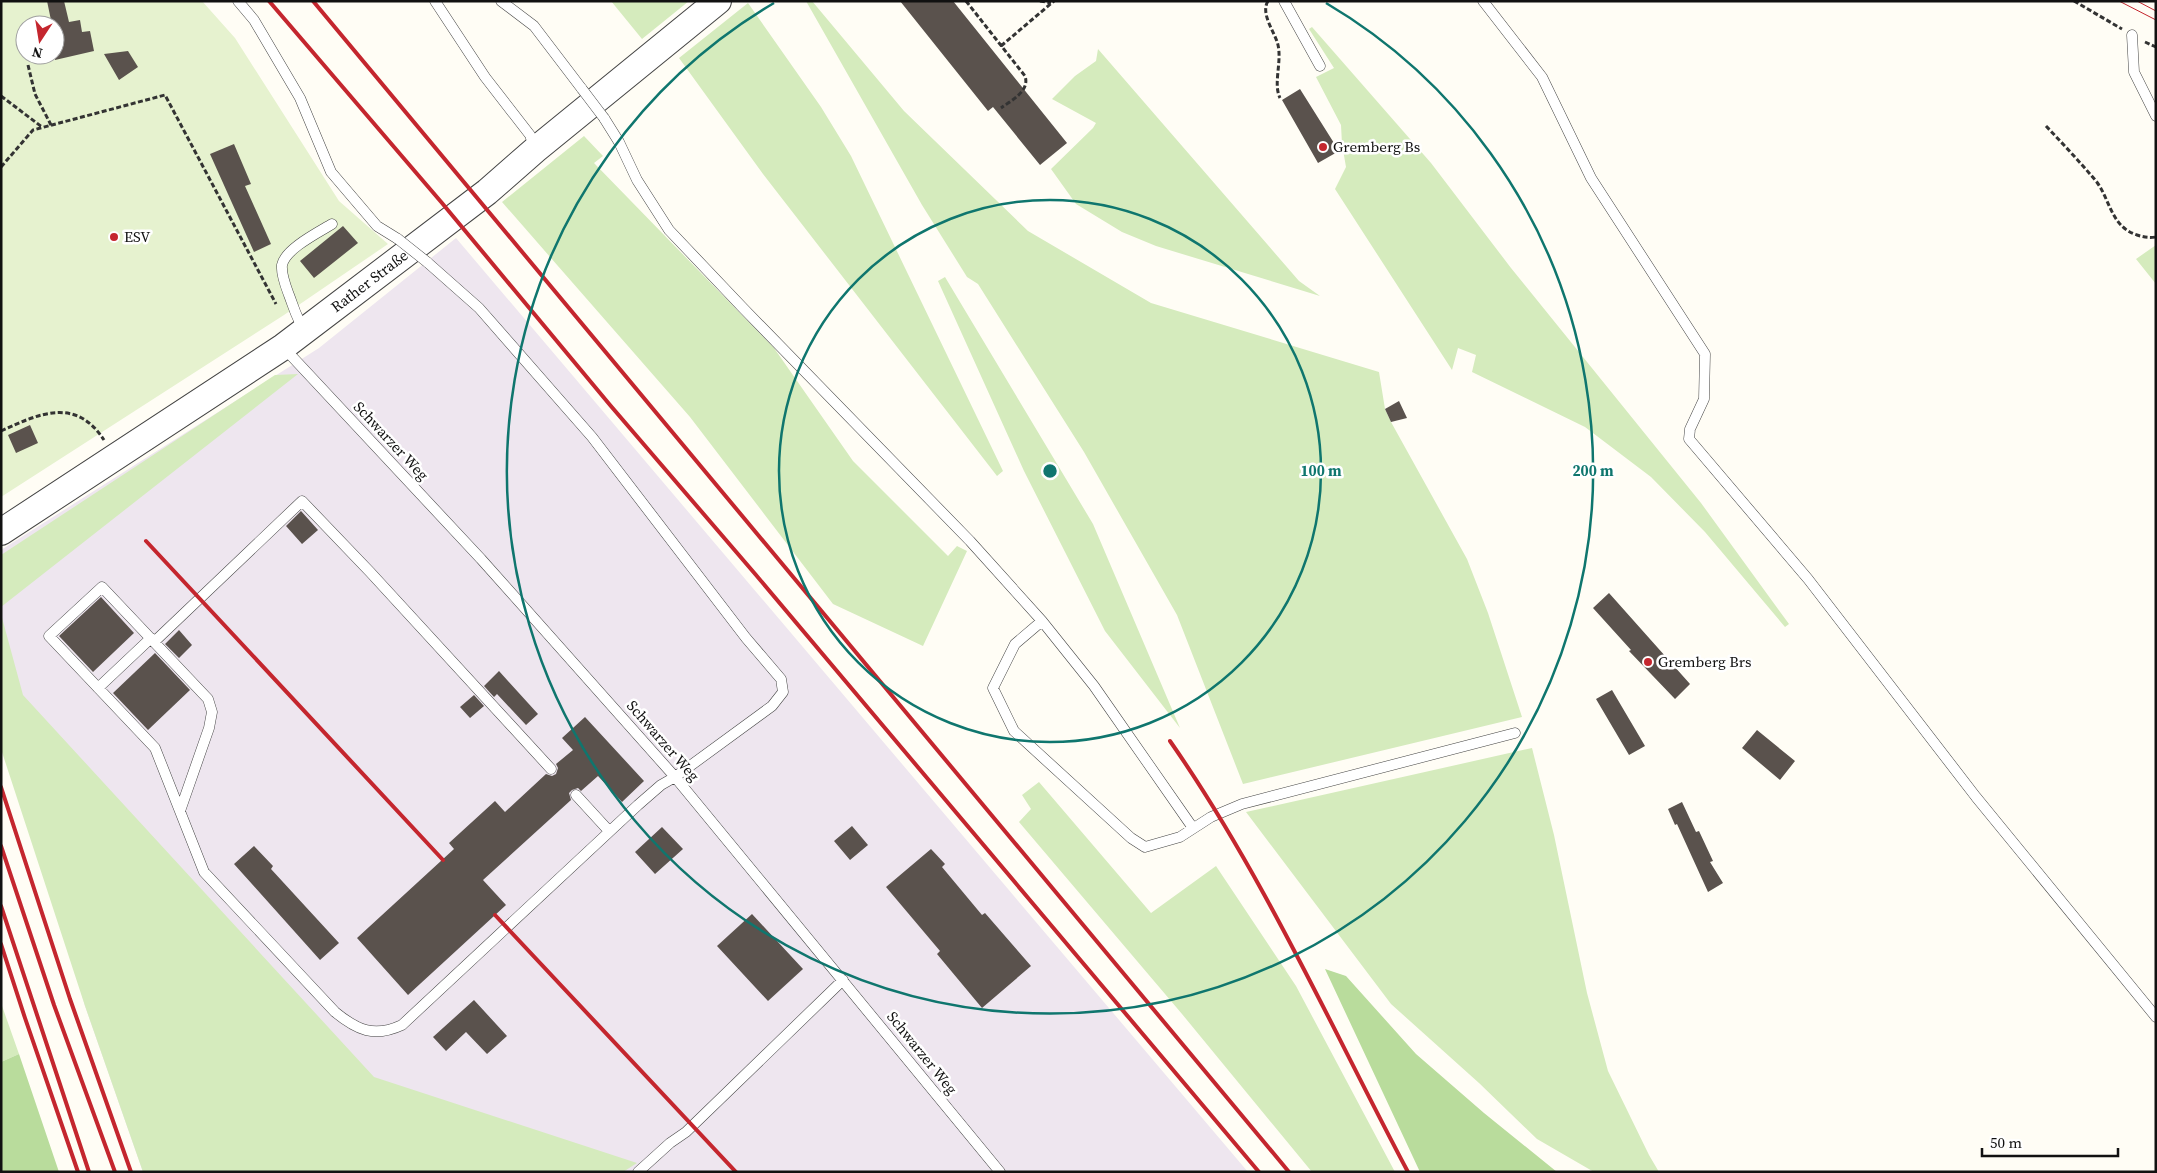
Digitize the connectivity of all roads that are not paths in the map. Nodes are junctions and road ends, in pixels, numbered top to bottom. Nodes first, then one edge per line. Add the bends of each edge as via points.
1 (238, 1) edge
2 (435, 1) edge
3 (502, 1) edge
4 (718, 1) edge
5 (1284, 1) edge
6 (1483, 1) edge
7 (2132, 35) road end
8 (1320, 66) dead end
9 (2156, 116) edge
10 (535, 150) junction
11 (332, 224) dead end
12 (305, 330) junction
13 (283, 347) junction
14 (1, 532) edge
15 (1042, 621) junction
16 (152, 640) junction
17 (98, 688) junction
18 (1515, 733) dead end
19 (551, 769) dead end
20 (675, 777) junction
21 (576, 795) dead end
22 (180, 812) junction
23 (1193, 828) junction
24 (609, 831) junction
25 (843, 980) junction
26 (2156, 1017) edge
27 (638, 1172) edge
28 (1000, 1172) edge

1 - 20 lane, bridge via 254,20 300,98 332,172 377,226 427,262 479,308 592,437 781,679 784,692 772,706
2 - 10 lane via 530,135
3 - 15 lane, bridge via 534,26 604,118 637,180 669,230 970,541
4 - 10 street, Rather Straße
5 - 8 lane
6 - 26 lane via 1542,77 1591,178 1705,354 1704,399 1690,429 1689,439 1808,579 1976,797
7 - 9 lane via 2134,72
10 - 12 street, Rather Straße via 440,230
11 - 12 lane via 298,245 282,265 298,321
12 - 13 street, Rather Straße
13 - 14 street, Rather Straße
13 - 20 lane, Schwarzer Weg via 481,559
15 - 23 lane via 1094,686
15 - 23 lane via 1014,644 993,688 1014,731 1131,838 1145,847 1180,837
16 - 17 lane
16 - 17 lane via 102,587 49,636
16 - 19 lane via 302,501
16 - 22 lane via 208,699 212,712
17 - 22 lane via 155,748
18 - 23 lane via 1242,804
20 - 24 lane via 661,785
20 - 25 lane, Schwarzer Weg
21 - 24 lane
22 - 24 lane via 204,872 335,1012 347,1022 374,1032 389,1031 402,1025
25 - 27 lane via 686,1132
25 - 28 lane, Schwarzer Weg

